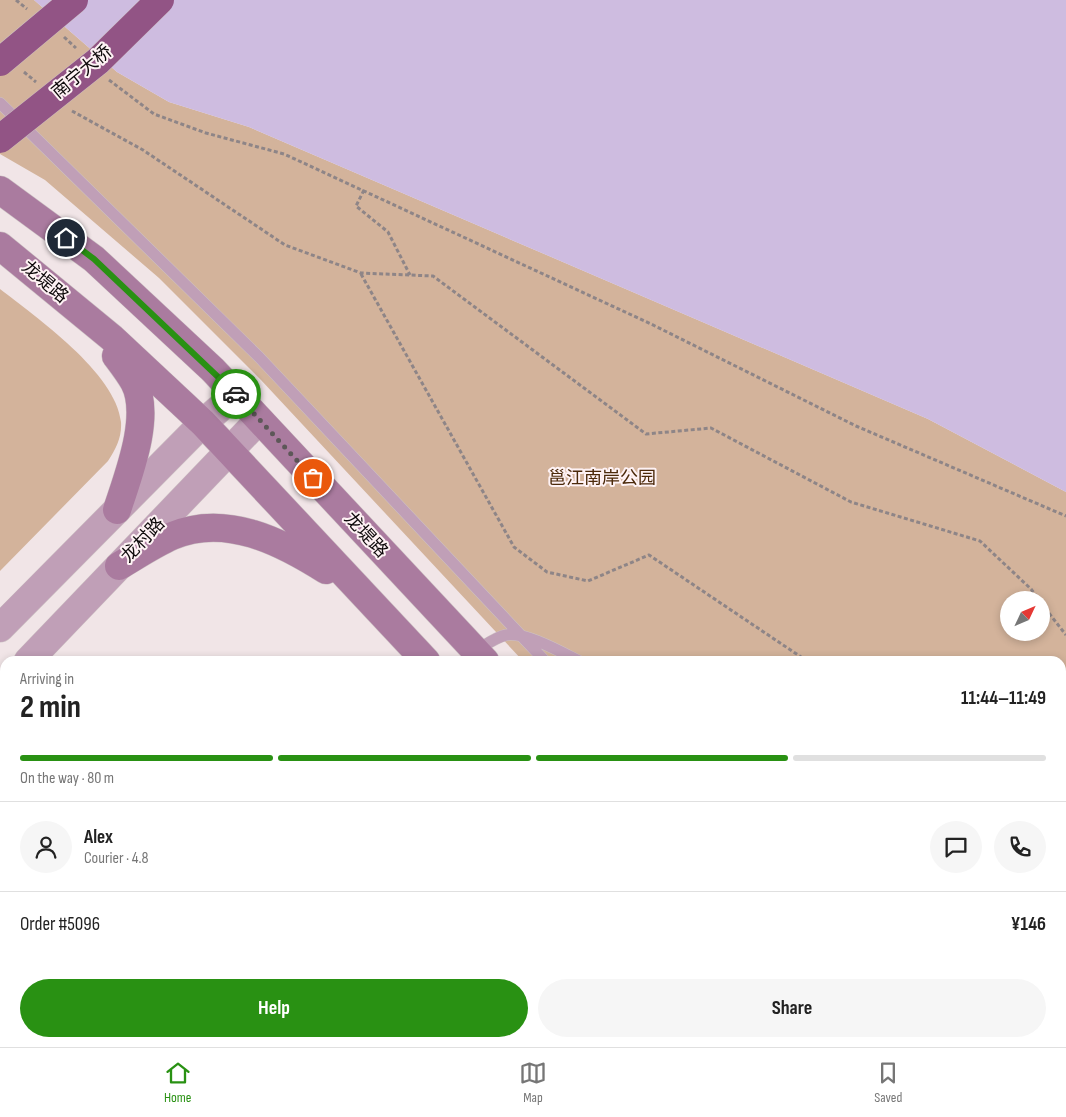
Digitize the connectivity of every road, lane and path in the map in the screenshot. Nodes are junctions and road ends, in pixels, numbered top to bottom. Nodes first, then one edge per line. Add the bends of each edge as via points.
1 (16, 0) edge
2 (74, 0) edge
3 (160, 0) edge
4 (30, 11) dead end
5 (59, 32) dead end
6 (80, 52) dead end
7 (11, 67) edge
8 (108, 79) dead end
9 (38, 83) dead end
10 (0, 103) edge
11 (68, 108) dead end
12 (0, 139) edge
13 (0, 190) edge
14 (364, 190) junction
15 (0, 246) edge
16 (361, 273) junction
17 (411, 275) junction
18 (91, 320) junction
19 (236, 394) junction
20 (259, 420) junction
21 (203, 423) junction
22 (227, 452) junction
23 (117, 510) junction
24 (1066, 516) edge
25 (119, 566) junction
26 (358, 589) junction
27 (1030, 591) edge
28 (1050, 614) edge
29 (0, 628) edge
30 (1066, 635) edge
31 (522, 636) junction
32 (33, 656) edge
33 (421, 656) edge
34 (480, 656) edge
35 (540, 656) edge
36 (568, 656) edge
37 (800, 656) edge

1 - 4 path
2 - 7 highway, bridge
3 - 12 highway, 南宁大桥, bridge via 98,61
5 - 6 path
7 - 9 path
8 - 14 path via 154,114 206,133 284,154
10 - 31 lane via 259,357
11 - 16 path via 143,150 285,245
13 - 19 main road, 龙堤路 via 94,259
14 - 17 path via 356,206 388,232
14 - 24 path via 651,324 856,426
15 - 18 main road, 龙堤路
16 - 17 path
16 - 37 path via 514,547 547,572 588,582 650,555
17 - 27 path via 433,276 646,434 710,428 851,502 980,541
18 - 21 main road, 龙堤路
18 - 23 main road via 135,383 141,413 136,449
19 - 20 main road, 龙堤路
19 - 21 street
20 - 22 street, 龙村路
20 - 34 main road, 龙堤路
21 - 22 main road, 龙堤路
21 - 23 street
22 - 25 street, 龙村路
22 - 26 main road, 龙堤路
23 - 29 street
25 - 26 main road via 173,536 208,528 257,533 289,547
25 - 32 street, 龙村路
26 - 33 main road, 龙堤路
28 - 30 path
31 - 34 lane via 506,635
31 - 35 lane
31 - 36 lane

